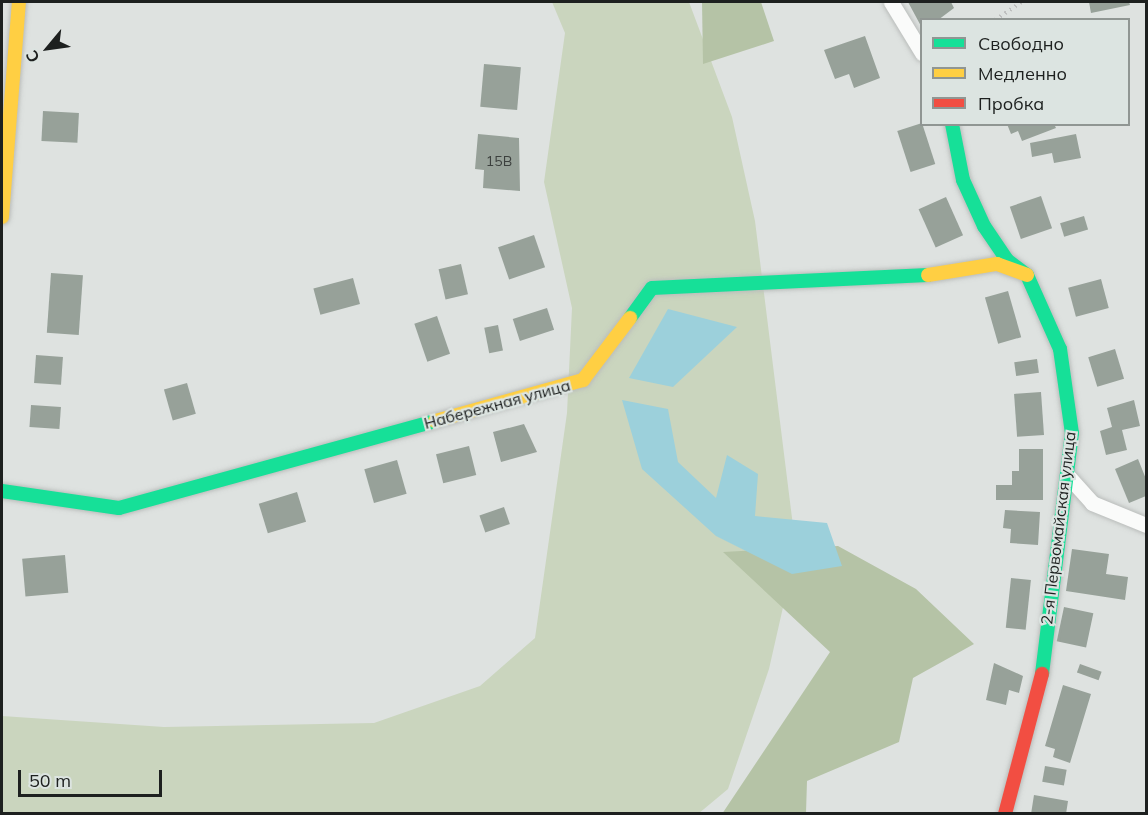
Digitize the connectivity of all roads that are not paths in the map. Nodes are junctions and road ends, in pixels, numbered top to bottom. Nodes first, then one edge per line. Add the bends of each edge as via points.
1 (19, 2) edge
2 (891, 2) edge
3 (920, 51) edge
4 (952, 126) edge
5 (2, 217) edge
6 (1027, 275) junction
7 (1068, 476) junction
8 (2, 491) edge
9 (1146, 525) edge
10 (1005, 813) edge

1 - 5 street
2 - 3 street
4 - 6 street, 2-я Первомайская улица via 963,180 984,226 1007,260
6 - 7 street, 2-я Первомайская улица via 1060,350 1072,433
6 - 8 street, Набережная улица via 997,264 903,279 652,288 583,381 119,508
7 - 9 street via 1092,503
7 - 10 street, 2-я Первомайская улица via 1039,696

